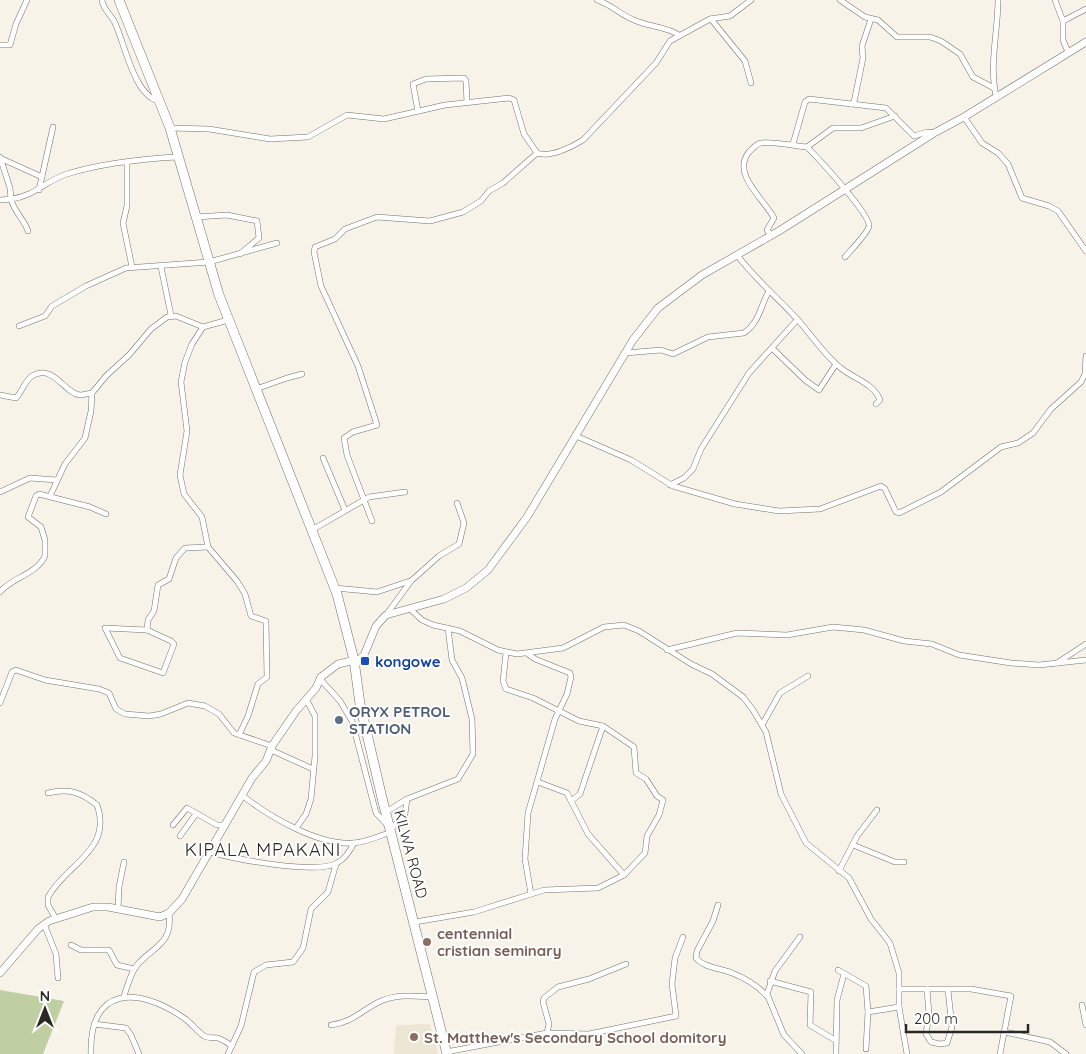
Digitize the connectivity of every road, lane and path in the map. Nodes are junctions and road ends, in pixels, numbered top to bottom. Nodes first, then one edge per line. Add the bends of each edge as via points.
1 (27, 0) edge
2 (102, 0) edge
3 (120, 0) edge
4 (597, 0) edge
5 (751, 0) edge
6 (840, 0) edge
7 (998, 0) edge
8 (1055, 0) edge
9 (603, 1) edge
10 (1086, 9) edge
11 (712, 18) junction
12 (871, 18) junction
13 (1063, 21) junction
14 (678, 35) junction
15 (1086, 42) edge
16 (0, 45) edge
17 (1068, 52) junction
18 (751, 84) dead end
19 (994, 88) junction
20 (996, 96) junction
21 (159, 101) junction
22 (467, 102) junction
23 (851, 104) junction
24 (418, 111) junction
25 (894, 116) junction
26 (964, 117) junction
27 (53, 126) dead end
28 (170, 128) junction
29 (934, 133) junction
30 (793, 144) junction
31 (807, 146) junction
32 (537, 153) junction
33 (177, 157) junction
34 (1, 158) edge
35 (127, 163) junction
36 (42, 177) junction
37 (39, 190) junction
38 (846, 190) junction
39 (11, 199) junction
40 (0, 200) edge
41 (196, 217) junction
42 (28, 231) dead end
43 (771, 236) junction
44 (277, 243) dead end
45 (1086, 251) edge
46 (240, 254) junction
47 (738, 255) junction
48 (845, 257) dead end
49 (209, 262) junction
50 (132, 267) junction
51 (161, 267) junction
52 (769, 291) junction
53 (171, 315) junction
54 (228, 320) junction
55 (797, 320) junction
56 (19, 326) dead end
57 (203, 327) junction
58 (773, 349) junction
59 (625, 353) junction
60 (1086, 356) edge
61 (836, 364) junction
62 (302, 374) dead end
63 (256, 390) junction
64 (92, 393) junction
65 (0, 395) edge
66 (876, 404) dead end
67 (576, 436) junction
68 (323, 458) dead end
69 (57, 480) junction
70 (670, 484) junction
71 (0, 492) edge
72 (405, 492) dead end
73 (50, 496) junction
74 (363, 500) junction
75 (457, 503) dead end
76 (345, 510) junction
77 (106, 514) dead end
78 (372, 521) dead end
79 (312, 530) junction
80 (208, 547) junction
81 (410, 581) junction
82 (334, 588) junction
83 (0, 592) edge
84 (410, 610) junction
85 (386, 615) junction
86 (448, 628) junction
87 (147, 630) junction
88 (1086, 644) edge
89 (667, 650) junction
90 (506, 653) junction
91 (528, 654) junction
92 (354, 660) junction
93 (1086, 660) edge
94 (1056, 664) junction
95 (808, 676) dead end
96 (320, 679) junction
97 (306, 700) junction
98 (0, 703) edge
99 (560, 711) junction
100 (762, 725) junction
101 (602, 726) junction
102 (239, 735) junction
103 (271, 748) junction
104 (313, 768) junction
105 (538, 782) junction
106 (48, 794) dead end
107 (243, 796) junction
108 (407, 799) junction
109 (571, 800) junction
110 (877, 810) dead end
111 (386, 812) junction
112 (196, 814) junction
113 (226, 824) junction
114 (173, 826) dead end
115 (296, 828) junction
116 (391, 830) junction
117 (180, 836) dead end
118 (354, 843) junction
119 (853, 845) junction
120 (210, 852) junction
121 (124, 862) dead end
122 (904, 862) dead end
123 (336, 864) junction
124 (839, 871) junction
125 (624, 875) junction
126 (531, 894) junction
127 (718, 905) dead end
128 (118, 908) junction
129 (169, 914) junction
130 (56, 919) junction
131 (414, 922) junction
132 (44, 924) junction
133 (683, 937) dead end
134 (800, 937) dead end
135 (71, 945) dead end
136 (626, 964) dead end
137 (134, 969) junction
138 (838, 970) dead end
139 (0, 973) edge
140 (844, 974) junction
141 (58, 978) dead end
142 (770, 981) junction
143 (900, 989) junction
144 (927, 989) junction
145 (948, 990) junction
146 (124, 996) junction
147 (434, 997) junction
148 (768, 997) junction
149 (1082, 1005) dead end
150 (899, 1007) junction
151 (868, 1012) junction
152 (94, 1024) junction
153 (331, 1025) dead end
154 (1086, 1026) edge
155 (547, 1032) junction
156 (1004, 1032) junction
157 (835, 1040) junction
158 (866, 1049) dead end
159 (230, 1051) edge
160 (446, 1053) edge
161 (91, 1054) edge
162 (139, 1054) edge
163 (802, 1054) edge
164 (836, 1054) edge
165 (906, 1054) edge
166 (1000, 1054) edge
167 (1066, 1054) edge

1 - 16 street via 10,45
2 - 21 street via 116,24 141,87 149,98
3 - 21 highway, KILWA ROAD
4 - 9 street
5 - 11 street via 730,16
6 - 12 street
7 - 19 street via 993,51
8 - 13 street
9 - 14 street via 637,22
10 - 13 street
11 - 14 street
11 - 18 street via 745,62
12 - 19 street via 878,20 897,37 930,37 942,41 960,54 973,77
12 - 23 street via 862,46 858,89
13 - 17 street via 1063,40
14 - 32 street via 656,63 582,140 553,153
15 - 17 main road
17 - 20 main road
19 - 20 street
20 - 26 main road
21 - 28 highway, KILWA ROAD
22 - 24 street
22 - 24 street via 464,78 426,79 413,84
22 - 32 street via 512,98 524,134
23 - 25 street via 886,108
23 - 30 street via 807,100
24 - 28 street via 376,120 347,115 308,137 270,139 208,128
25 - 29 street via 914,136
25 - 31 street via 861,128 834,128
26 - 29 main road
26 - 45 street via 982,143 1008,164 1022,198 1058,211
27 - 36 street
28 - 33 highway, KILWA ROAD
29 - 38 main road
30 - 31 street
30 - 43 street via 758,144 743,161 753,190 774,218 767,230
31 - 38 street
32 - 74 street via 481,201 463,212 430,221 377,217 345,229 335,239 315,247 321,286 358,366 377,424 344,438
33 - 35 street
33 - 41 highway, KILWA ROAD
34 - 36 street
34 - 39 street
35 - 37 street via 64,174
35 - 50 street via 127,206 123,223
36 - 37 street
37 - 39 street
38 - 43 main road
38 - 48 street via 869,227
39 - 40 street
39 - 42 street via 14,210
41 - 46 street via 227,215 257,221 259,238
41 - 49 highway, KILWA ROAD
43 - 47 main road
44 - 46 street
46 - 49 street
47 - 52 street
47 - 59 main road via 702,275 658,308 646,320
49 - 51 street
49 - 54 highway, KILWA ROAD
50 - 51 street
50 - 56 street via 86,286 52,306 45,316
51 - 53 street
52 - 55 street
52 - 59 street via 760,315 744,333 708,336 674,354 661,350
53 - 57 street
53 - 64 street via 151,329
54 - 57 street
54 - 63 highway, KILWA ROAD
55 - 58 street
55 - 61 street
57 - 80 street via 192,344 182,373 186,431 180,475 184,494 202,517
58 - 61 street via 819,390
58 - 70 street via 749,374 727,406 693,469
59 - 67 main road
60 - 70 street via 1082,382 1051,409 1033,433 1018,443 1001,447 941,492 900,513 896,512 881,486 820,509 799,512 735,504
61 - 66 street via 878,394 880,400
62 - 63 street
63 - 79 highway, KILWA ROAD
64 - 65 street via 80,395 55,377 40,374 30,377 16,398
64 - 69 street via 85,438
67 - 70 street via 630,460
67 - 84 main road via 527,517 480,578 444,599
68 - 76 street
69 - 71 street via 30,478
69 - 73 street
72 - 74 street via 376,494
73 - 77 street
73 - 83 street via 36,496 28,514 29,519 43,531 44,559 28,573 7,583
74 - 76 street
74 - 78 street
75 - 81 street via 464,523 461,542
76 - 79 street
79 - 82 highway, KILWA ROAD
80 - 87 street via 182,550 169,579 158,585
80 - 102 street via 241,588 251,616 266,620 267,678 258,684
81 - 82 street via 377,592
81 - 85 street
82 - 92 highway, KILWA ROAD
84 - 85 main road
84 - 86 street via 422,620
85 - 92 main road via 376,626 364,655
86 - 90 street via 467,633
86 - 108 street via 452,660 462,678 472,719 474,750 458,779
87 - 87 street via 174,644 163,673 120,658 105,628
88 - 94 street
89 - 91 street via 630,626 613,624 563,648
89 - 94 street via 737,633 787,635 833,627 932,644 959,655 1011,663
89 - 100 street via 720,680 749,704
90 - 91 street
90 - 99 street via 503,681 506,689
91 - 99 street via 570,673
92 - 96 main road via 331,668
92 - 111 highway, KILWA ROAD via 360,704
93 - 94 street
95 - 100 street via 780,693
96 - 97 main road
96 - 116 street via 352,720 376,813
97 - 103 main road
97 - 104 street via 317,726
98 - 102 street via 11,674 16,670 45,680 109,693 122,714 149,716 188,704 205,706 219,714
99 - 101 street via 579,721
99 - 105 street
100 - 124 street via 781,794 799,831 811,850
101 - 109 street via 580,794
101 - 125 street via 634,747 636,773 646,779 663,800 647,836 645,853
102 - 103 street
103 - 104 street
103 - 107 main road
104 - 115 street via 310,802
105 - 109 street via 564,791
105 - 126 street via 528,813 525,845
106 - 130 street via 64,790 80,793 97,805 102,821 95,844 48,897 48,905
107 - 113 main road
107 - 115 street
108 - 111 street
108 - 116 street via 405,814
109 - 125 street via 588,834
110 - 119 street
111 - 116 highway, KILWA ROAD
112 - 113 street via 217,824
112 - 114 street via 186,808
112 - 117 street
113 - 120 main road
115 - 118 street via 328,841
116 - 118 street
116 - 131 highway, KILWA ROAD
118 - 123 street
119 - 122 street via 895,862
119 - 124 street
120 - 123 street via 308,868
120 - 129 main road via 182,899
121 - 128 street
123 - 159 street via 328,892 310,910 303,948 297,958 293,962 266,965 254,972 243,1020
124 - 143 street via 854,885 868,914 890,943
125 - 126 street via 598,888 544,890
126 - 131 street via 474,912
127 - 148 street via 696,957 705,964 734,974
128 - 129 main road via 160,917
128 - 130 main road via 93,907
129 - 137 street via 170,924 163,942
130 - 132 main road
131 - 147 highway, KILWA ROAD
132 - 139 main road
132 - 141 street via 56,954
133 - 155 street via 675,958 672,984 676,1016 582,1035
134 - 142 street
135 - 137 street via 81,950 109,950 117,965
136 - 155 street via 558,987 548,994 543,1002
137 - 146 street
138 - 140 street
140 - 151 street via 866,986
140 - 157 street via 837,1000
142 - 148 street
142 - 157 street via 811,992 810,1025
143 - 144 street
143 - 150 street
144 - 145 street
144 - 145 street via 929,1015 926,1034 931,1042 940,1044 947,1043 952,1027
145 - 156 street via 977,990 1011,996
146 - 152 street via 107,1003
146 - 159 street via 150,1000 182,1017 204,1036 218,1038
147 - 153 street via 392,998 345,1023
147 - 160 highway, KILWA ROAD
148 - 163 street via 784,1035
149 - 154 street
150 - 151 street
150 - 165 street
151 - 158 street
152 - 161 street
152 - 162 street via 126,1028
155 - 160 street
156 - 166 street
156 - 167 street via 1050,1042
157 - 164 street

